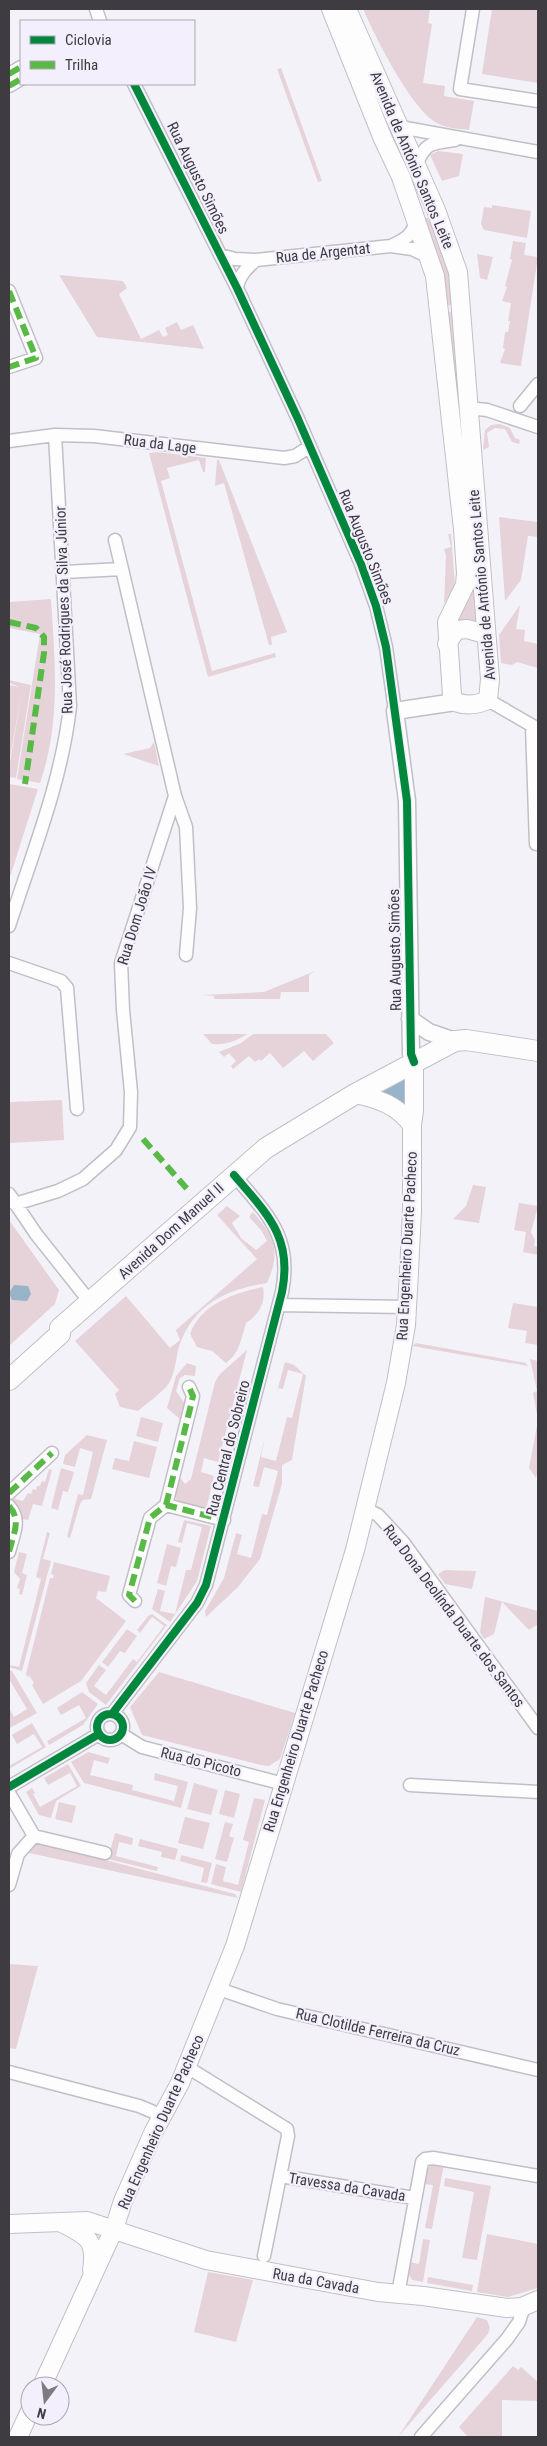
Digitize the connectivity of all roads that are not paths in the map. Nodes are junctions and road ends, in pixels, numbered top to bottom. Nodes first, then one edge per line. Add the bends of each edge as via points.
1 (331, 9) edge
2 (347, 9) edge
3 (473, 9) edge
4 (20, 68) edge
5 (9, 74) edge
6 (20, 80) edge
7 (135, 85) edge
8 (9, 86) edge
9 (538, 101) edge
10 (400, 127) junction
11 (383, 139) junction
12 (460, 139) junction
13 (538, 152) edge
14 (417, 164) junction
15 (401, 177) junction
16 (416, 219) junction
17 (391, 246) junction
18 (220, 255) junction
19 (429, 257) junction
20 (256, 260) junction
21 (237, 288) junction
22 (9, 291) edge
23 (9, 367) edge
24 (538, 384) edge
25 (520, 406) dead end
26 (468, 408) junction
27 (450, 411) junction
28 (538, 427) edge
29 (55, 435) junction
30 (9, 441) edge
31 (309, 446) junction
32 (115, 540) dead end
33 (122, 569) junction
34 (64, 572) junction
35 (485, 634) junction
36 (447, 644) junction
37 (488, 700) junction
38 (455, 702) junction
39 (395, 711) junction
40 (535, 728) edge
41 (175, 796) junction
42 (538, 844) edge
43 (9, 926) edge
44 (186, 955) dead end
45 (9, 964) edge
46 (410, 1019) junction
47 (454, 1041) junction
48 (538, 1051) edge
49 (414, 1062) junction
50 (355, 1094) junction
51 (77, 1109) dead end
52 (412, 1125) junction
53 (234, 1175) junction
54 (12, 1199) edge
55 (90, 1302) junction
56 (279, 1304) junction
57 (407, 1307) junction
58 (60, 1328) junction
59 (9, 1366) edge
60 (9, 1380) edge
61 (189, 1387) dead end
62 (52, 1453) dead end
63 (9, 1493) edge
64 (166, 1505) junction
65 (9, 1506) edge
66 (366, 1510) junction
67 (224, 1520) junction
68 (9, 1552) edge
69 (134, 1601) dead end
70 (112, 1714) junction
71 (538, 1728) edge
72 (99, 1734) junction
73 (121, 1734) junction
74 (284, 1784) junction
75 (410, 1785) dead end
76 (9, 1787) edge
77 (538, 1792) edge
78 (9, 1793) edge
79 (34, 1836) junction
80 (105, 1853) dead end
81 (9, 1885) edge
82 (219, 1989) junction
83 (187, 2067) junction
84 (538, 2070) edge
85 (9, 2072) edge
86 (163, 2116) junction
87 (280, 2176) junction
88 (538, 2176) edge
89 (414, 2198) junction
90 (59, 2222) junction
91 (9, 2224) edge
92 (114, 2229) junction
93 (264, 2256) dead end
94 (90, 2281) junction
95 (398, 2294) junction
96 (531, 2303) edge
97 (47, 2376) edge
98 (421, 2437) edge

1 - 11 main road, Avenida de António Santos Leite
2 - 10 main road, Avenida de António Santos Leite
3 - 9 street via 460,89
4 - 5 street
6 - 8 street
7 - 18 street, Rua Augusto Simões
10 - 11 main road via 391,129
10 - 12 street
10 - 14 main road, Avenida de António Santos Leite
11 - 15 main road, Avenida de António Santos Leite
12 - 13 street
12 - 14 street via 432,143 422,151
14 - 15 main road via 410,176
14 - 26 main road, Avenida de António Santos Leite via 458,272
15 - 16 main road, Avenida de António Santos Leite
16 - 17 street, Rua de Argentat via 409,237
16 - 19 main road, Avenida de António Santos Leite
17 - 19 street, Rua de Argentat via 412,249
17 - 20 street, Rua de Argentat
18 - 20 street, Rua de Argentat
18 - 21 street, Rua Augusto Simões
19 - 27 main road, Avenida de António Santos Leite via 435,276
20 - 21 street, Rua de Argentat via 246,268
21 - 31 street, Rua Augusto Simões
22 - 23 street via 36,358
24 - 25 street
26 - 27 main road via 460,414
26 - 28 street via 487,410
26 - 35 main road, Avenida de António Santos Leite
27 - 36 main road, Avenida de António Santos Leite via 466,579 447,622
29 - 30 street, Rua da Lage
29 - 31 street, Rua da Lage via 94,436 284,458 294,456
29 - 34 street, Rua José Rodrigues da Silva Júnior
31 - 39 street, Rua Augusto Simões via 362,564 376,606 386,647
32 - 33 street
33 - 34 street
33 - 41 street
34 - 43 street, Rua José Rodrigues da Silva Júnior via 70,684 68,728 54,786
35 - 36 main road via 456,630
35 - 37 main road, Avenida de António Santos Leite via 490,679
36 - 38 main road, Avenida de António Santos Leite
37 - 38 main road, Avenida de António Santos Leite via 469,704
37 - 40 street
38 - 39 street
39 - 46 street, Rua Augusto Simões via 407,801
40 - 42 street
41 - 44 street via 186,827 190,908
41 - 54 street, Rua Dom João IV via 121,962 131,1092 128,1134 84,1179 58,1191
45 - 51 street via 61,981 67,988
46 - 47 street via 429,1032
46 - 49 street, Rua Augusto Simões via 410,1054
47 - 48 main road
47 - 49 main road, Avenida Dom Manuel II
49 - 50 main road, Avenida Dom Manuel II
49 - 52 main road, Rua Engenheiro Duarte Pacheco
50 - 52 main road via 392,1106
50 - 53 main road, Avenida Dom Manuel II via 281,1137
52 - 57 main road, Rua Engenheiro Duarte Pacheco
53 - 55 main road, Avenida Dom Manuel II
53 - 56 street, Rua Central do Sobreiro via 266,1212 282,1240 286,1271
54 - 55 street
55 - 58 main road, Avenida Dom Manuel II
56 - 57 street
56 - 67 street, Rua Central do Sobreiro
57 - 66 main road, Rua Engenheiro Duarte Pacheco via 396,1382
58 - 59 main road, Avenida Dom Manuel II via 53,1326
58 - 60 main road, Avenida Dom Manuel II via 60,1334
61 - 64 street via 193,1396
62 - 63 street
64 - 67 street
64 - 69 street via 150,1518 129,1595
65 - 68 street via 15,1512 17,1522
66 - 71 street, Rua Dona Deolínda Duarte dos Santos via 378,1515 403,1542
66 - 74 main road, Rua Engenheiro Duarte Pacheco
67 - 70 street, Rua Central do Sobreiro via 200,1598
70 - 72 street via 103,1716 98,1722
70 - 73 street via 122,1722
72 - 73 street via 110,1740
72 - 76 street
73 - 74 street, Rua do Picoto via 142,1747
74 - 82 main road, Rua Engenheiro Duarte Pacheco
75 - 77 street
78 - 79 street
79 - 80 street
79 - 81 street via 18,1854
82 - 83 main road, Rua Engenheiro Duarte Pacheco
82 - 84 street, Rua Clotilde Ferreira da Cruz via 277,2009
83 - 86 main road, Rua Engenheiro Duarte Pacheco
83 - 87 street, Rua da Cavada via 287,2129
85 - 86 street via 139,2106
86 - 92 main road, Rua Engenheiro Duarte Pacheco
87 - 89 street, Travessa da Cavada
87 - 93 street, Rua da Cavada
88 - 89 street via 428,2158 422,2162
89 - 95 street
90 - 91 main road, Rua da Cavada
90 - 92 main road, Rua da Cavada via 87,2221
90 - 94 main road via 91,2242 94,2256
92 - 94 main road, Rua Engenheiro Duarte Pacheco
92 - 95 main road, Rua da Cavada via 218,2263
94 - 97 main road, Rua Engenheiro Duarte Pacheco
95 - 96 main road, Rua da Cavada via 499,2308
96 - 98 street via 507,2339

